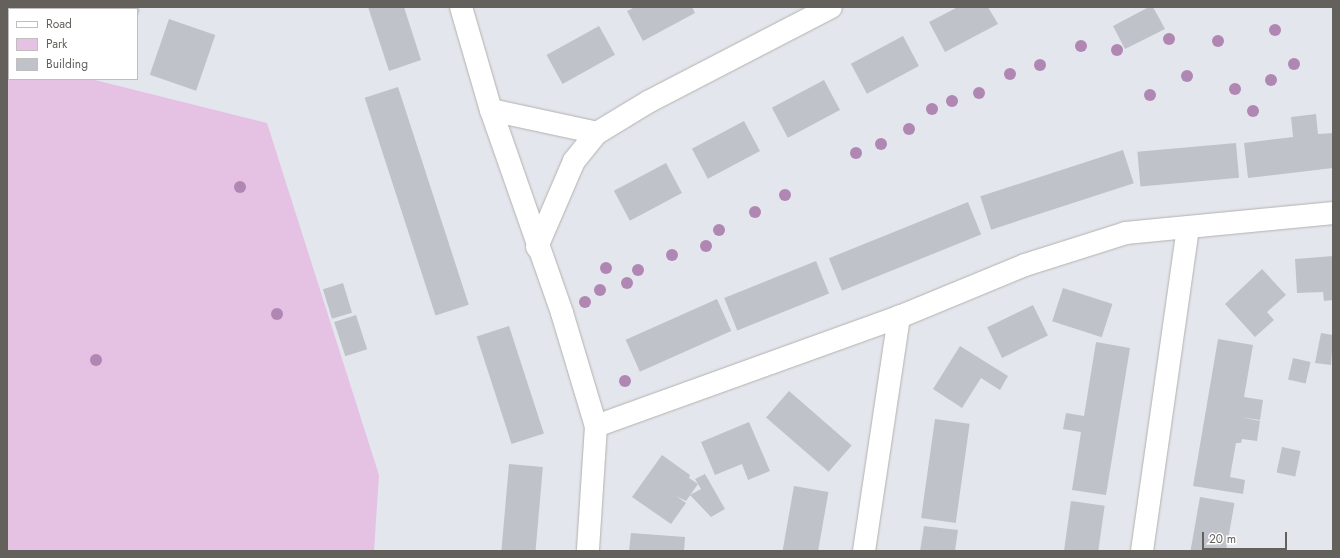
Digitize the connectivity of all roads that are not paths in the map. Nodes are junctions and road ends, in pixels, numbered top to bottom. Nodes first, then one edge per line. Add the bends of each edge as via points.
1 (461, 7) edge
2 (831, 7) edge
3 (492, 110) junction
4 (597, 133) junction
5 (1333, 213) edge
6 (1188, 227) junction
7 (537, 247) junction
8 (899, 317) junction
9 (596, 426) junction
10 (588, 551) edge
11 (864, 551) edge
12 (1142, 551) edge

1 - 3 street
2 - 4 street via 648,102
3 - 4 street
3 - 7 street
4 - 7 street via 574,161
5 - 6 street
6 - 8 street via 1126,233 1026,265
6 - 12 street
7 - 9 street via 562,314
8 - 9 street
8 - 11 street
9 - 10 street

